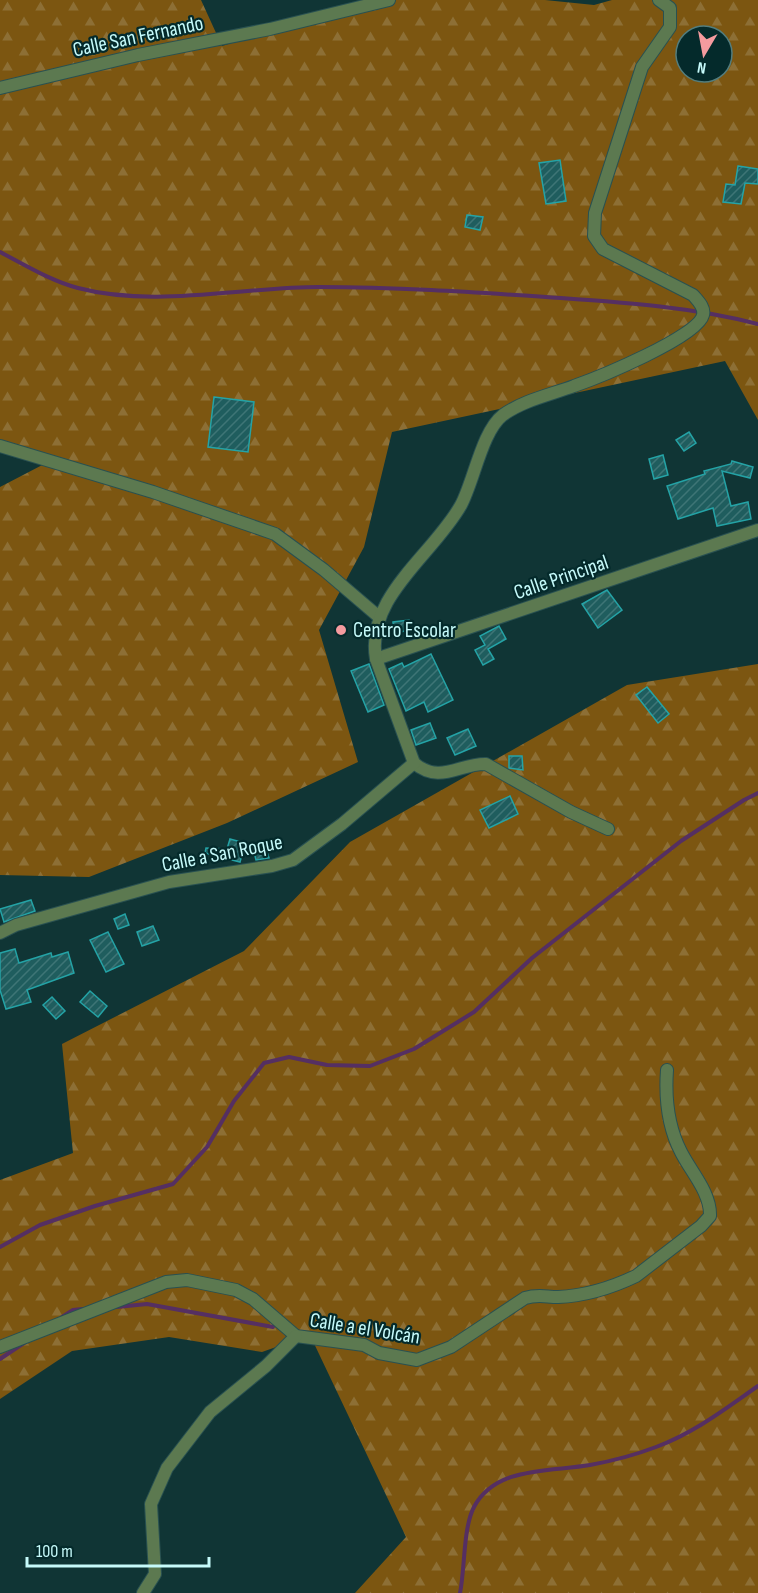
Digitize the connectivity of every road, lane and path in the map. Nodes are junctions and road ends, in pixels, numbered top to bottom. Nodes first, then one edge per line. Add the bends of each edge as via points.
1 (389, 0) edge
2 (659, 0) edge
3 (0, 88) edge
4 (0, 446) edge
5 (758, 531) edge
6 (379, 617) junction
7 (376, 659) junction
8 (414, 763) junction
9 (608, 829) dead end
10 (0, 933) edge
11 (667, 1070) dead end
12 (296, 1336) junction
13 (0, 1347) edge
14 (143, 1593) edge

1 - 3 street, Calle San Fernando
2 - 6 street via 670,8 670,27 642,67 595,213 594,236 603,249 693,296 701,305 703,316 699,324 678,339 602,376 536,398 498,420 461,505
4 - 6 street via 275,534
5 - 7 street, Calle Principal
6 - 7 street via 374,636
7 - 8 street
8 - 9 street via 426,771 444,772 486,764
8 - 10 street, Calle a San Roque via 293,860 170,882 16,925
11 - 12 street, Calle a el Volcán via 668,1113 680,1150 706,1197 710,1216 630,1279 572,1295 525,1298 451,1347 423,1359 388,1355 354,1343
12 - 13 street, Calle a el Volcán via 253,1299 230,1288 187,1280 166,1282
12 - 14 street via 210,1412 168,1468 151,1504 155,1574

